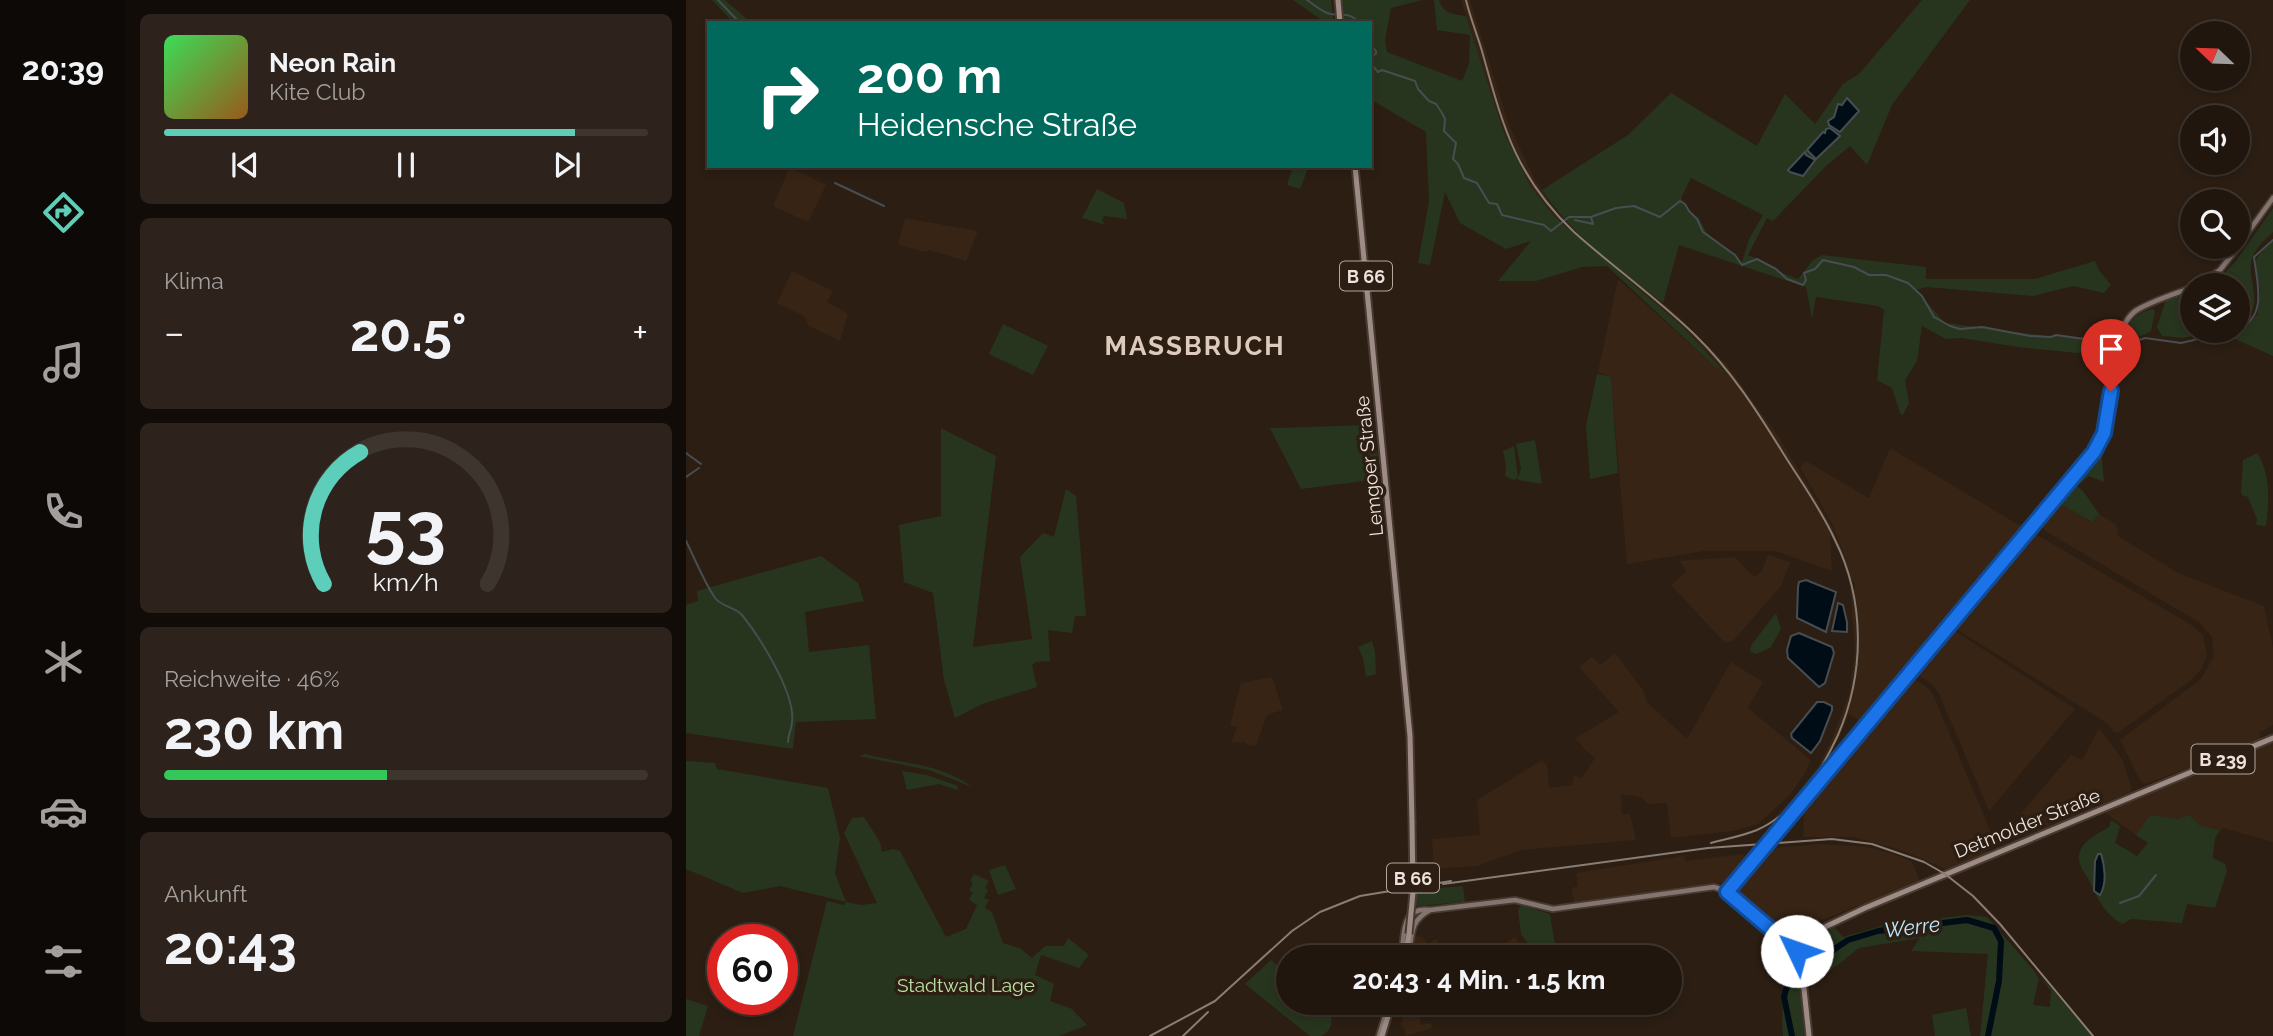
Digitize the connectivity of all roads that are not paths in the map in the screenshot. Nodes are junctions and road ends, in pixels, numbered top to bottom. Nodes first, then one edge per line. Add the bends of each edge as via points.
1 (1338, 0) edge
2 (1340, 17) edge
3 (1354, 168) edge
4 (2273, 198) edge
5 (2250, 230) edge
6 (2228, 259) edge
7 (2216, 273) edge
8 (2180, 292) edge
9 (2273, 738) edge
10 (1727, 892) junction
11 (1427, 911) junction
12 (1787, 943) junction
13 (1796, 944) junction
14 (1406, 945) edge
15 (1407, 945) edge
16 (1408, 945) edge
17 (1793, 955) junction
18 (1388, 1015) edge
19 (1389, 1015) edge
20 (1382, 1036) edge
21 (1809, 1036) edge

1 - 2 main road
3 - 15 main road, Lemgoer Straße / B 66, bridge via 1412,763 1413,892
4 - 5 main road
6 - 7 main road
8 - 10 main road via 2137,310 2126,320 2119,337 2105,426 2094,452
9 - 13 main road, Detmolder Straße / B 239 via 1865,908
10 - 11 main road via 1713,887 1553,909 1512,900
10 - 12 main road
11 - 14 main road via 1415,910 1408,916
11 - 16 main road via 1417,918
12 - 13 main road
12 - 17 main road via 1783,951
13 - 17 main road
17 - 21 main road via 1802,979
18 - 20 main road
19 - 20 main road

